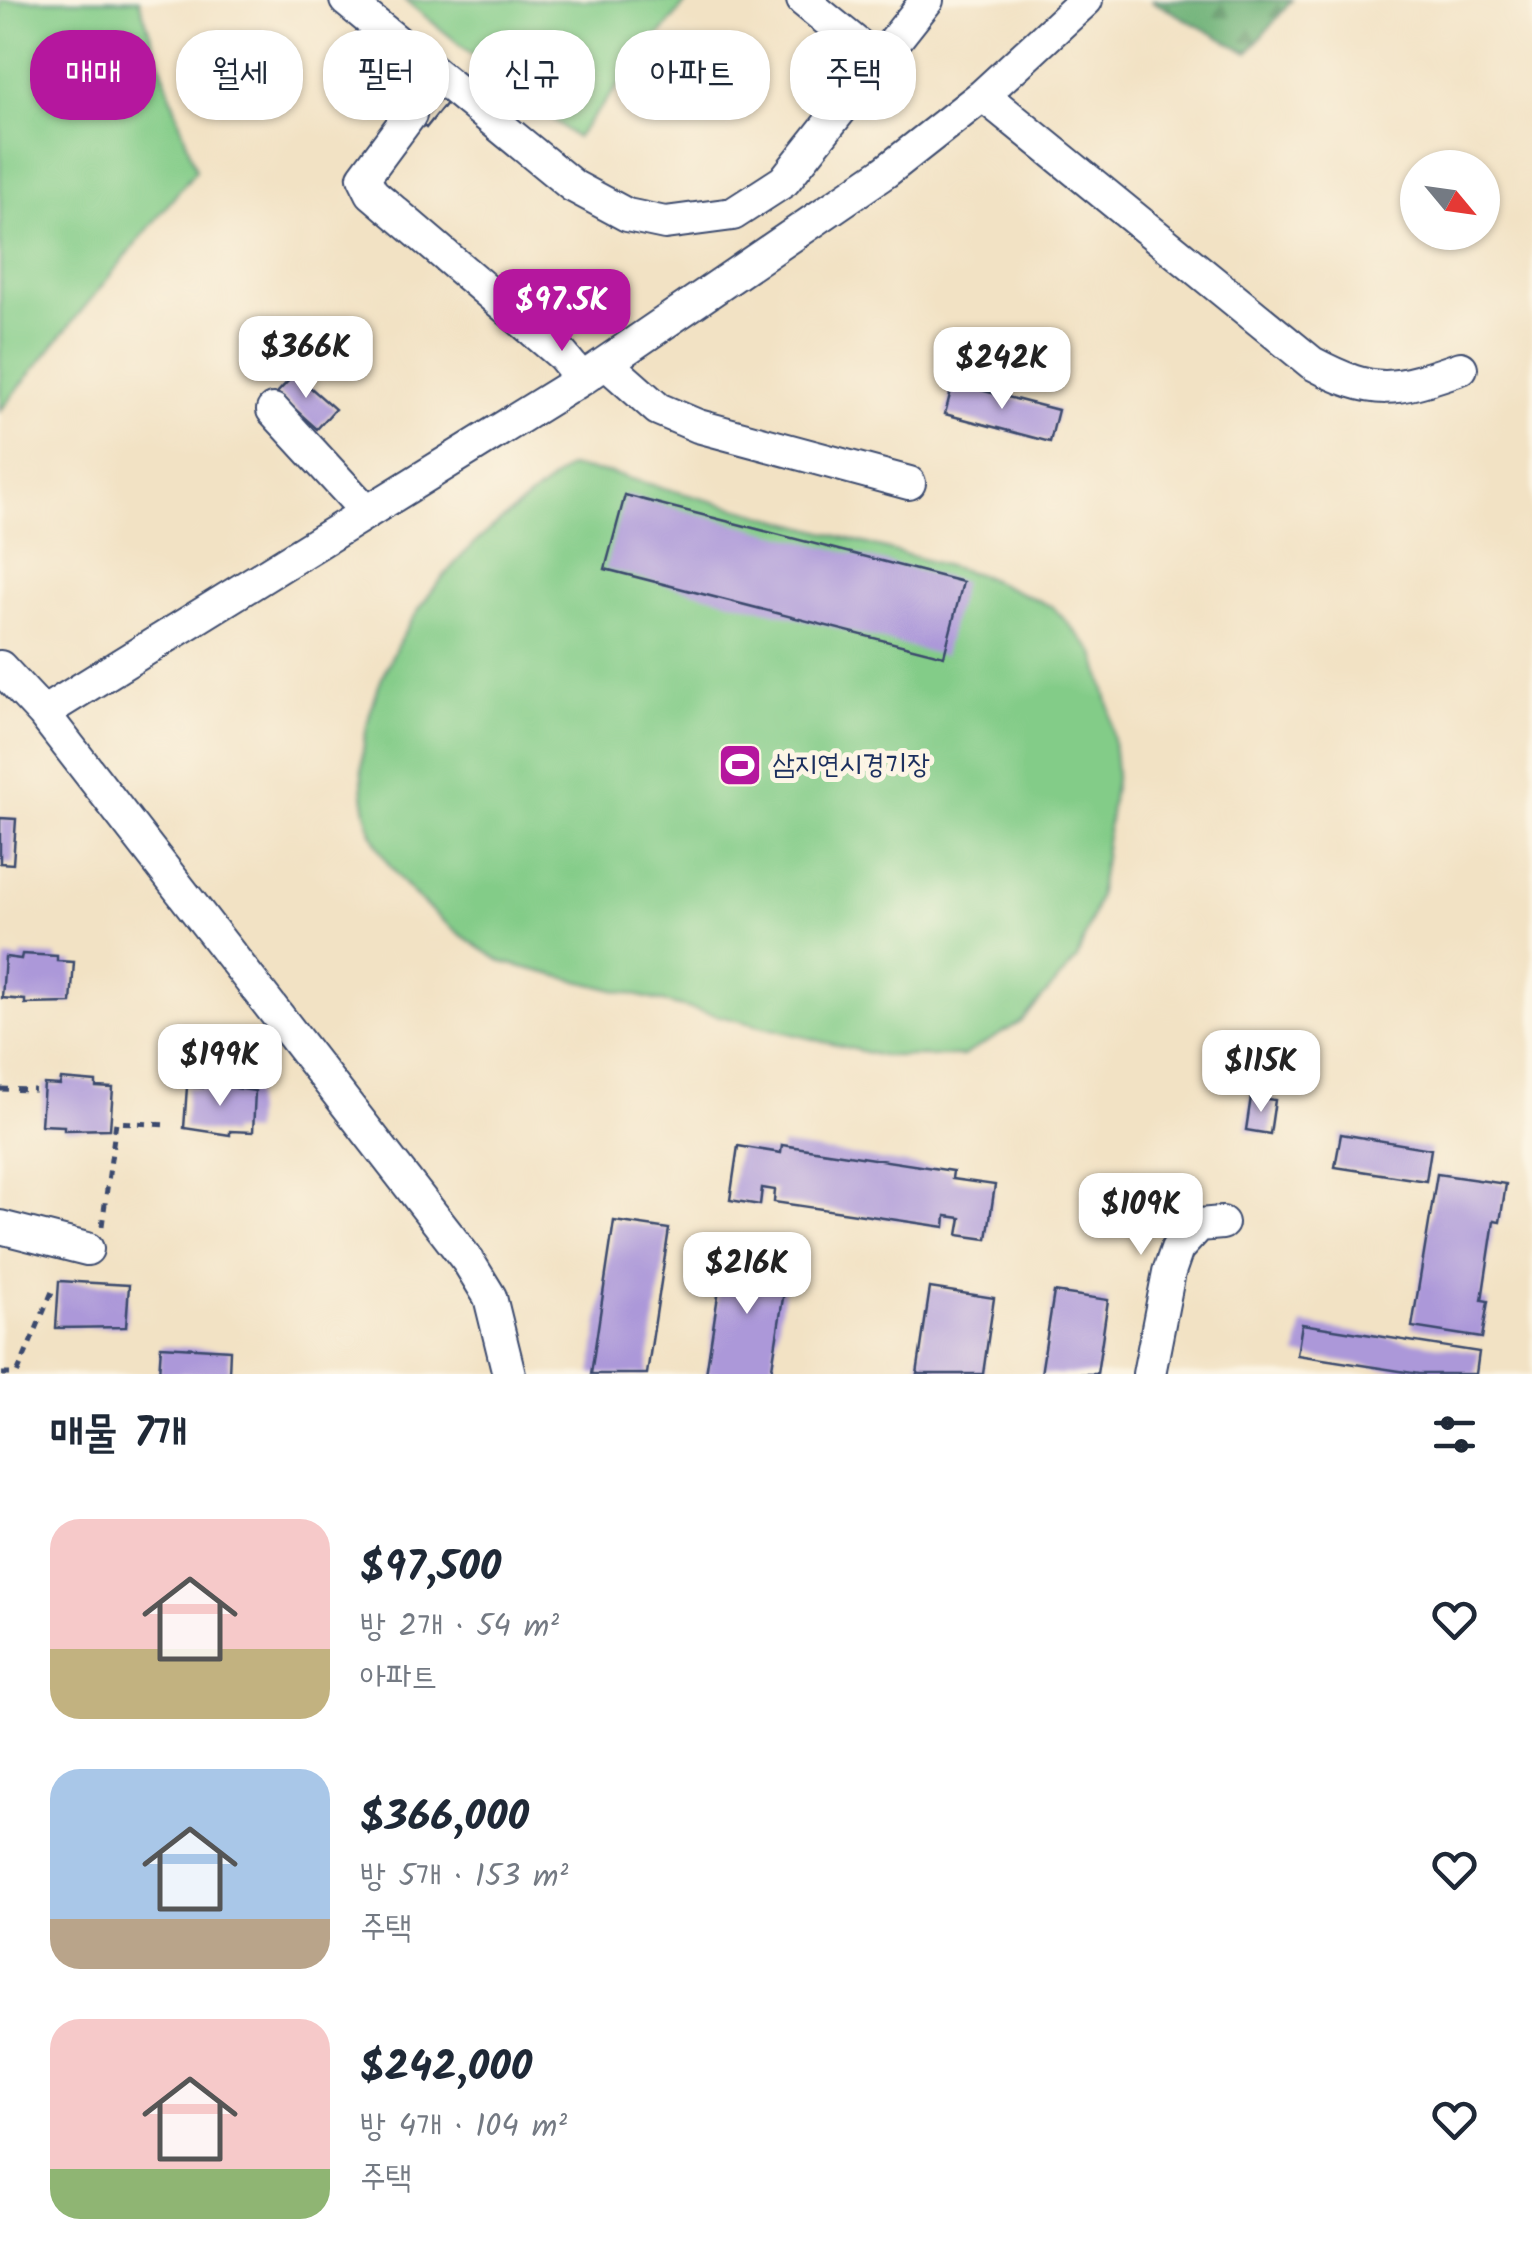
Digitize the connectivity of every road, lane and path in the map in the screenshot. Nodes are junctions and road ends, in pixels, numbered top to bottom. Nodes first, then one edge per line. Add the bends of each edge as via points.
1 (346, 0) edge
2 (803, 0) edge
3 (927, 0) edge
4 (1086, 0) edge
5 (840, 30) edge
6 (904, 30) edge
7 (983, 96) junction
8 (406, 120) tunnel mouth
9 (833, 120) edge
10 (1461, 368) dead end
11 (594, 371) junction
12 (273, 410) dead end
13 (910, 483) dead end
14 (367, 512) junction
15 (0, 667) edge
16 (43, 712) junction
17 (0, 1090) edge
18 (35, 1090) dead end
19 (168, 1125) dead end
20 (1222, 1224) dead end
21 (0, 1227) edge
22 (88, 1248) joint
23 (54, 1287) dead end
24 (2, 1374) edge
25 (510, 1374) edge
26 (1149, 1374) edge

1 - 9 street via 435,83 572,186 627,215 665,223 733,214 784,181
2 - 5 street
3 - 6 street
4 - 7 street
7 - 10 street via 1312,363 1353,385 1392,388
7 - 11 street via 885,172
8 - 11 street via 364,177 372,192 562,355
11 - 13 street via 698,426
11 - 14 street
12 - 14 street
14 - 16 street
15 - 16 street
16 - 25 street via 468,1261 490,1297
17 - 18 path
19 - 22 path via 116,1122 102,1227
20 - 26 street via 1199,1225 1177,1249
21 - 22 street
23 - 24 path via 17,1374

